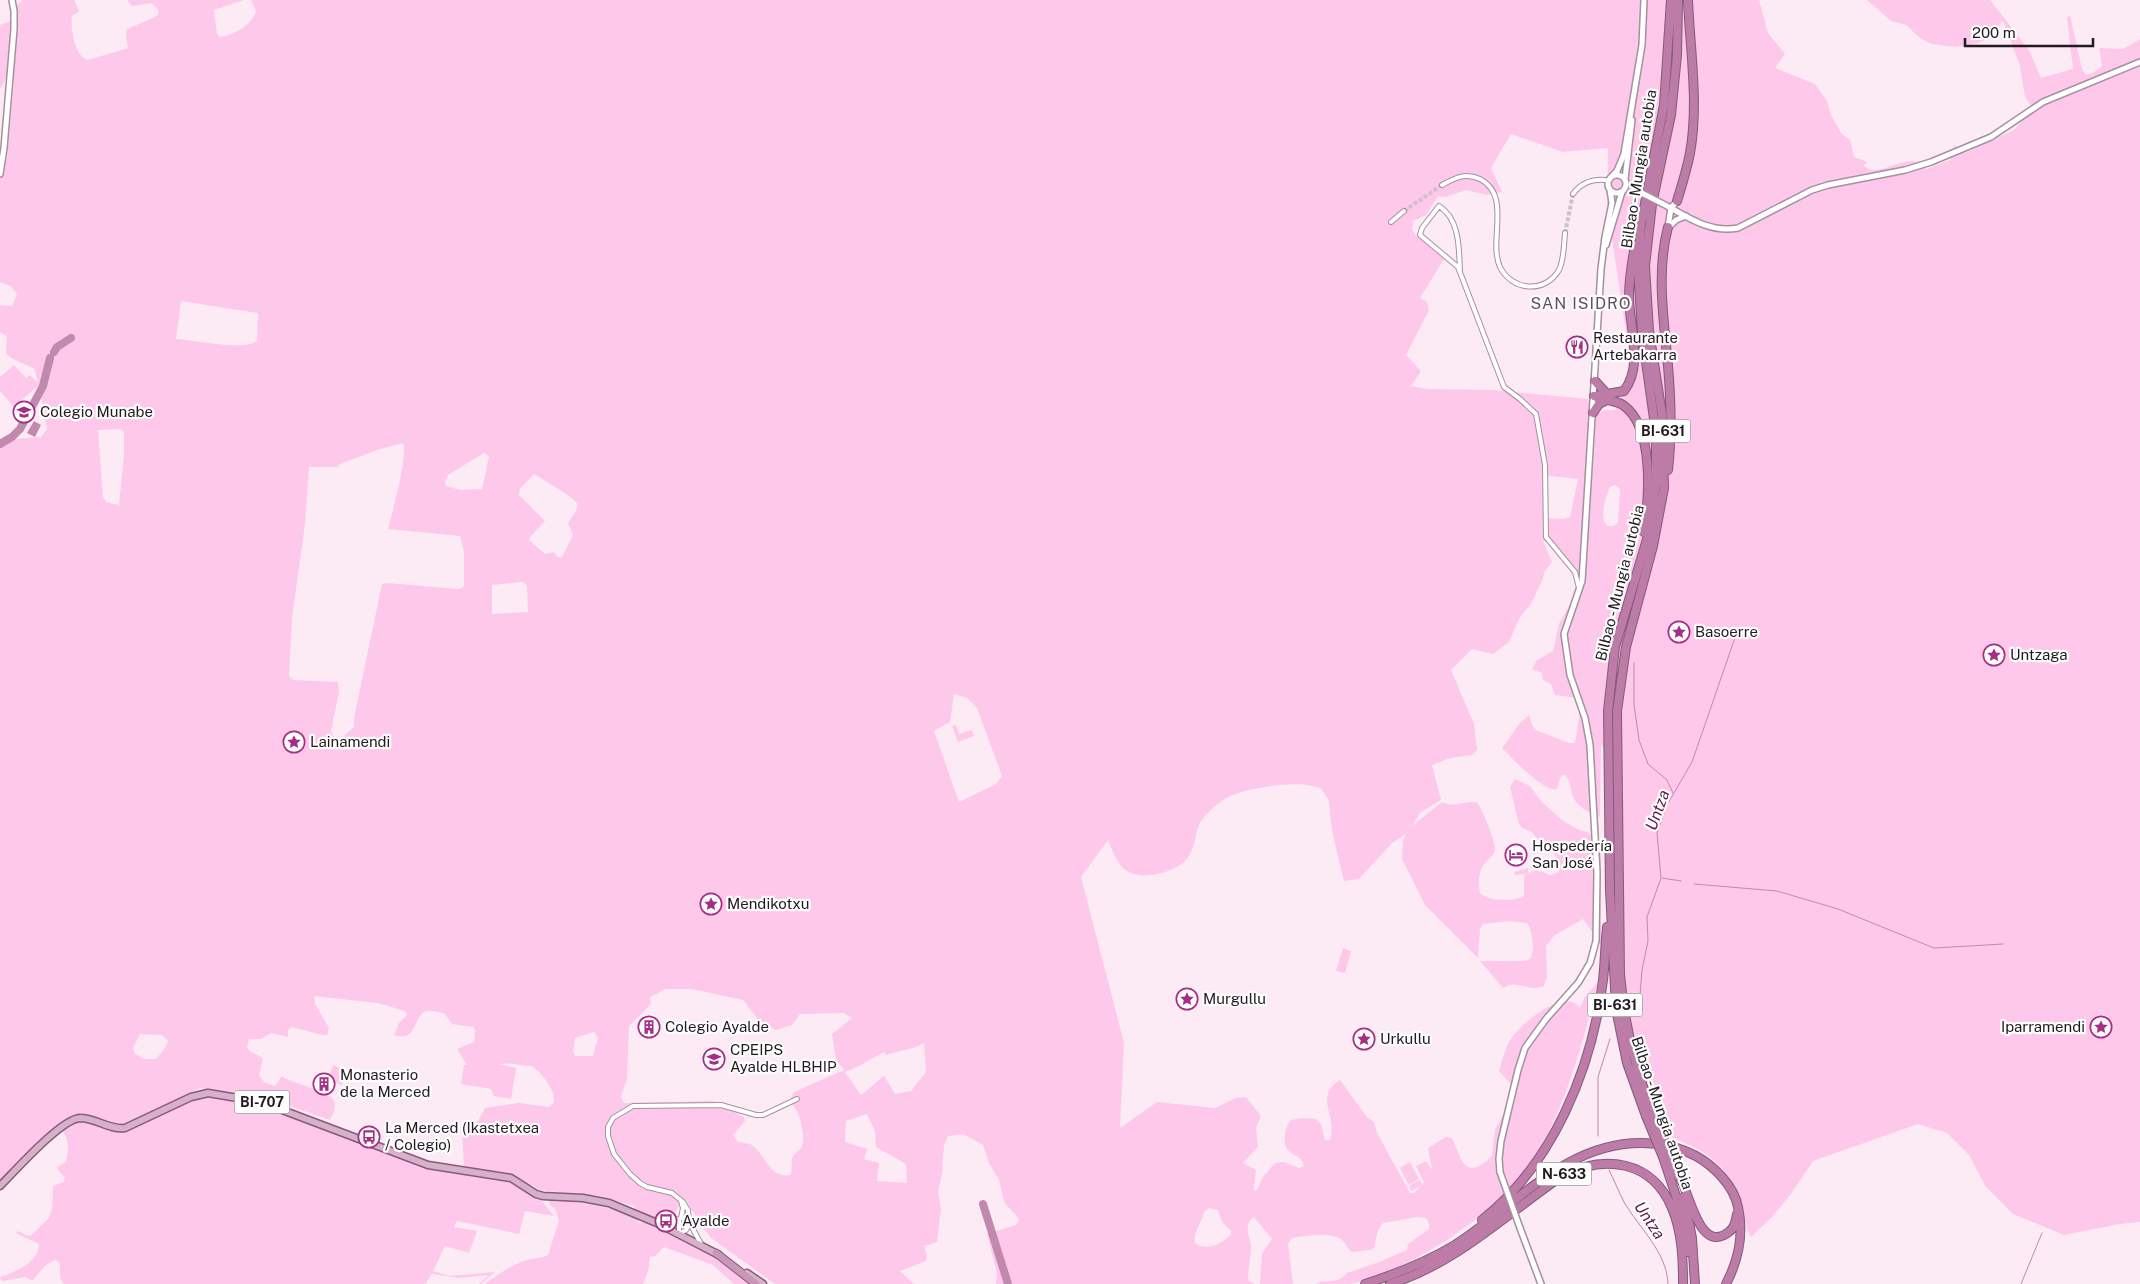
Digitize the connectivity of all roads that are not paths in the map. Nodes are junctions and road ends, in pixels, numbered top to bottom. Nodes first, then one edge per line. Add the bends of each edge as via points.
1 (12, 0) edge
2 (1644, 0) edge
3 (1671, 0) edge
4 (1678, 0) edge
5 (1688, 0) edge
6 (2140, 62) edge
7 (1632, 107) junction
8 (0, 174) edge
9 (1612, 176) junction
10 (1605, 180) dead end
11 (1625, 180) junction
12 (1442, 185) tunnel mouth
13 (1634, 189) junction
14 (1610, 190) junction
15 (1623, 190) junction
16 (1572, 194) dead end
17 (1677, 201) junction
18 (1670, 207) junction
19 (1404, 211) tunnel mouth
20 (1686, 216) junction
21 (1391, 222) dead end
22 (1641, 224) junction
23 (1668, 227) junction
24 (1565, 233) tunnel mouth
25 (1603, 255) junction
26 (1460, 272) junction
27 (1595, 381) junction
28 (1594, 396) junction
29 (1607, 397) junction
30 (1593, 413) junction
31 (1664, 488) junction
32 (1632, 590) junction
33 (1580, 591) junction
34 (1610, 890) junction
35 (796, 1099) dead end
36 (1650, 1114) junction
37 (1666, 1156) junction
38 (1677, 1172) junction
39 (0, 1186) edge
40 (1729, 1188) junction
41 (680, 1199) junction
42 (1504, 1210) junction
43 (680, 1219) junction
44 (689, 1222) junction
45 (661, 1225) junction
46 (679, 1234) junction
47 (704, 1247) junction
48 (716, 1253) junction
49 (1396, 1273) junction
50 (756, 1284) edge
51 (763, 1284) edge
52 (1365, 1284) edge
53 (1383, 1284) edge
54 (1390, 1284) edge
55 (1541, 1284) edge
56 (1683, 1284) edge
57 (1688, 1284) edge
58 (1695, 1284) edge
59 (1726, 1284) edge

1 - 8 street via 14,29
2 - 7 street via 1642,46
3 - 22 highway, Bilbao - Mungia autobia / BI-631 via 1664,105
4 - 31 highway, Bilbao - Mungia autobia / BI-631 via 1671,115 1652,204 1645,266 1649,331 1662,414
5 - 17 highway via 1693,81 1692,130 1690,152
6 - 20 street via 2043,102 1991,137 1905,170 1820,188 1738,228 1714,228
7 - 9 street via 1622,163
7 - 11 street
9 - 11 street via 1619,175
9 - 14 street via 1608,184
10 - 16 street via 1588,182
11 - 13 street
11 - 15 street
12 - 24 street via 1467,175 1485,182 1492,189 1497,201 1499,263 1506,276 1522,286 1543,284 1558,272
13 - 15 street
13 - 18 street, bridge
14 - 15 street via 1617,193
14 - 25 street via 1612,203
15 - 25 street
17 - 18 street
17 - 20 street
18 - 20 street
18 - 23 street
19 - 21 street
20 - 23 street
22 - 29 highway via 1629,294 1634,369 1624,391
22 - 32 highway, Bilbao - Mungia autobia / BI-631 via 1638,294 1656,433 1656,484 1648,536
23 - 31 highway via 1662,291 1671,422
25 - 27 street
26 - 26 street via 1456,228 1447,210 1439,206 1420,235
26 - 33 street via 1504,387 1536,414 1545,465 1546,537 1576,572
27 - 28 street
27 - 29 highway
28 - 29 highway
28 - 30 street
29 - 30 highway
29 - 32 highway via 1625,406 1633,415 1647,462 1647,512
30 - 33 street
31 - 36 highway, Bilbao - Mungia autobia / BI-631 via 1653,546 1626,647 1617,711 1622,1008
32 - 34 highway, Bilbao - Mungia autobia / BI-631 via 1615,647 1610,691
33 - 55 street, bridge via 1565,627 1564,644 1590,745 1598,881 1596,940 1585,973 1533,1035 1521,1058 1499,1159 1500,1172
34 - 36 highway, Bilbao - Mungia autobia / BI-631 via 1616,1009 1627,1063
34 - 49 highway via 1602,981 1590,1042 1572,1096 1548,1145 1520,1184 1485,1218 1451,1242
35 - 41 street via 763,1115 722,1105 633,1106 613,1118 608,1127 609,1142 630,1174 647,1187 667,1191
36 - 37 highway, Bilbao - Mungia autobia / BI-631, bridge
37 - 38 highway, Bilbao - Mungia autobia / BI-631
37 - 57 highway, Bilbao - Mungia autobia / BI-631 via 1686,1238
38 - 40 highway via 1698,1223 1709,1235 1721,1236 1734,1226 1737,1214
38 - 58 highway, Bilbao - Mungia autobia / BI-631 via 1692,1238
39 - 45 main road, BI-707 via 70,1120 85,1118 113,1128 125,1128 191,1097 208,1093 270,1104 428,1165 511,1178 543,1196 596,1199
40 - 42 highway, N-633 via 1711,1166 1689,1152 1664,1145 1630,1143 1595,1150 1571,1160
40 - 59 highway via 1738,1204 1741,1233 1738,1253
41 - 43 street
41 - 44 street via 686,1205
42 - 49 highway, N-633 via 1455,1245
42 - 53 highway, N-633 via 1459,1246 1420,1269
43 - 44 street
43 - 45 street
43 - 46 street
44 - 46 street via 686,1230
44 - 47 street
45 - 46 main road, BI-707
46 - 47 main road, BI-707
47 - 48 main road, BI-707
48 - 50 highway
48 - 51 main road, BI-707
49 - 52 highway, N-633
54 - 56 highway, N-633 via 1466,1247 1574,1169 1600,1163 1620,1164 1637,1170 1654,1182 1667,1198 1680,1238

